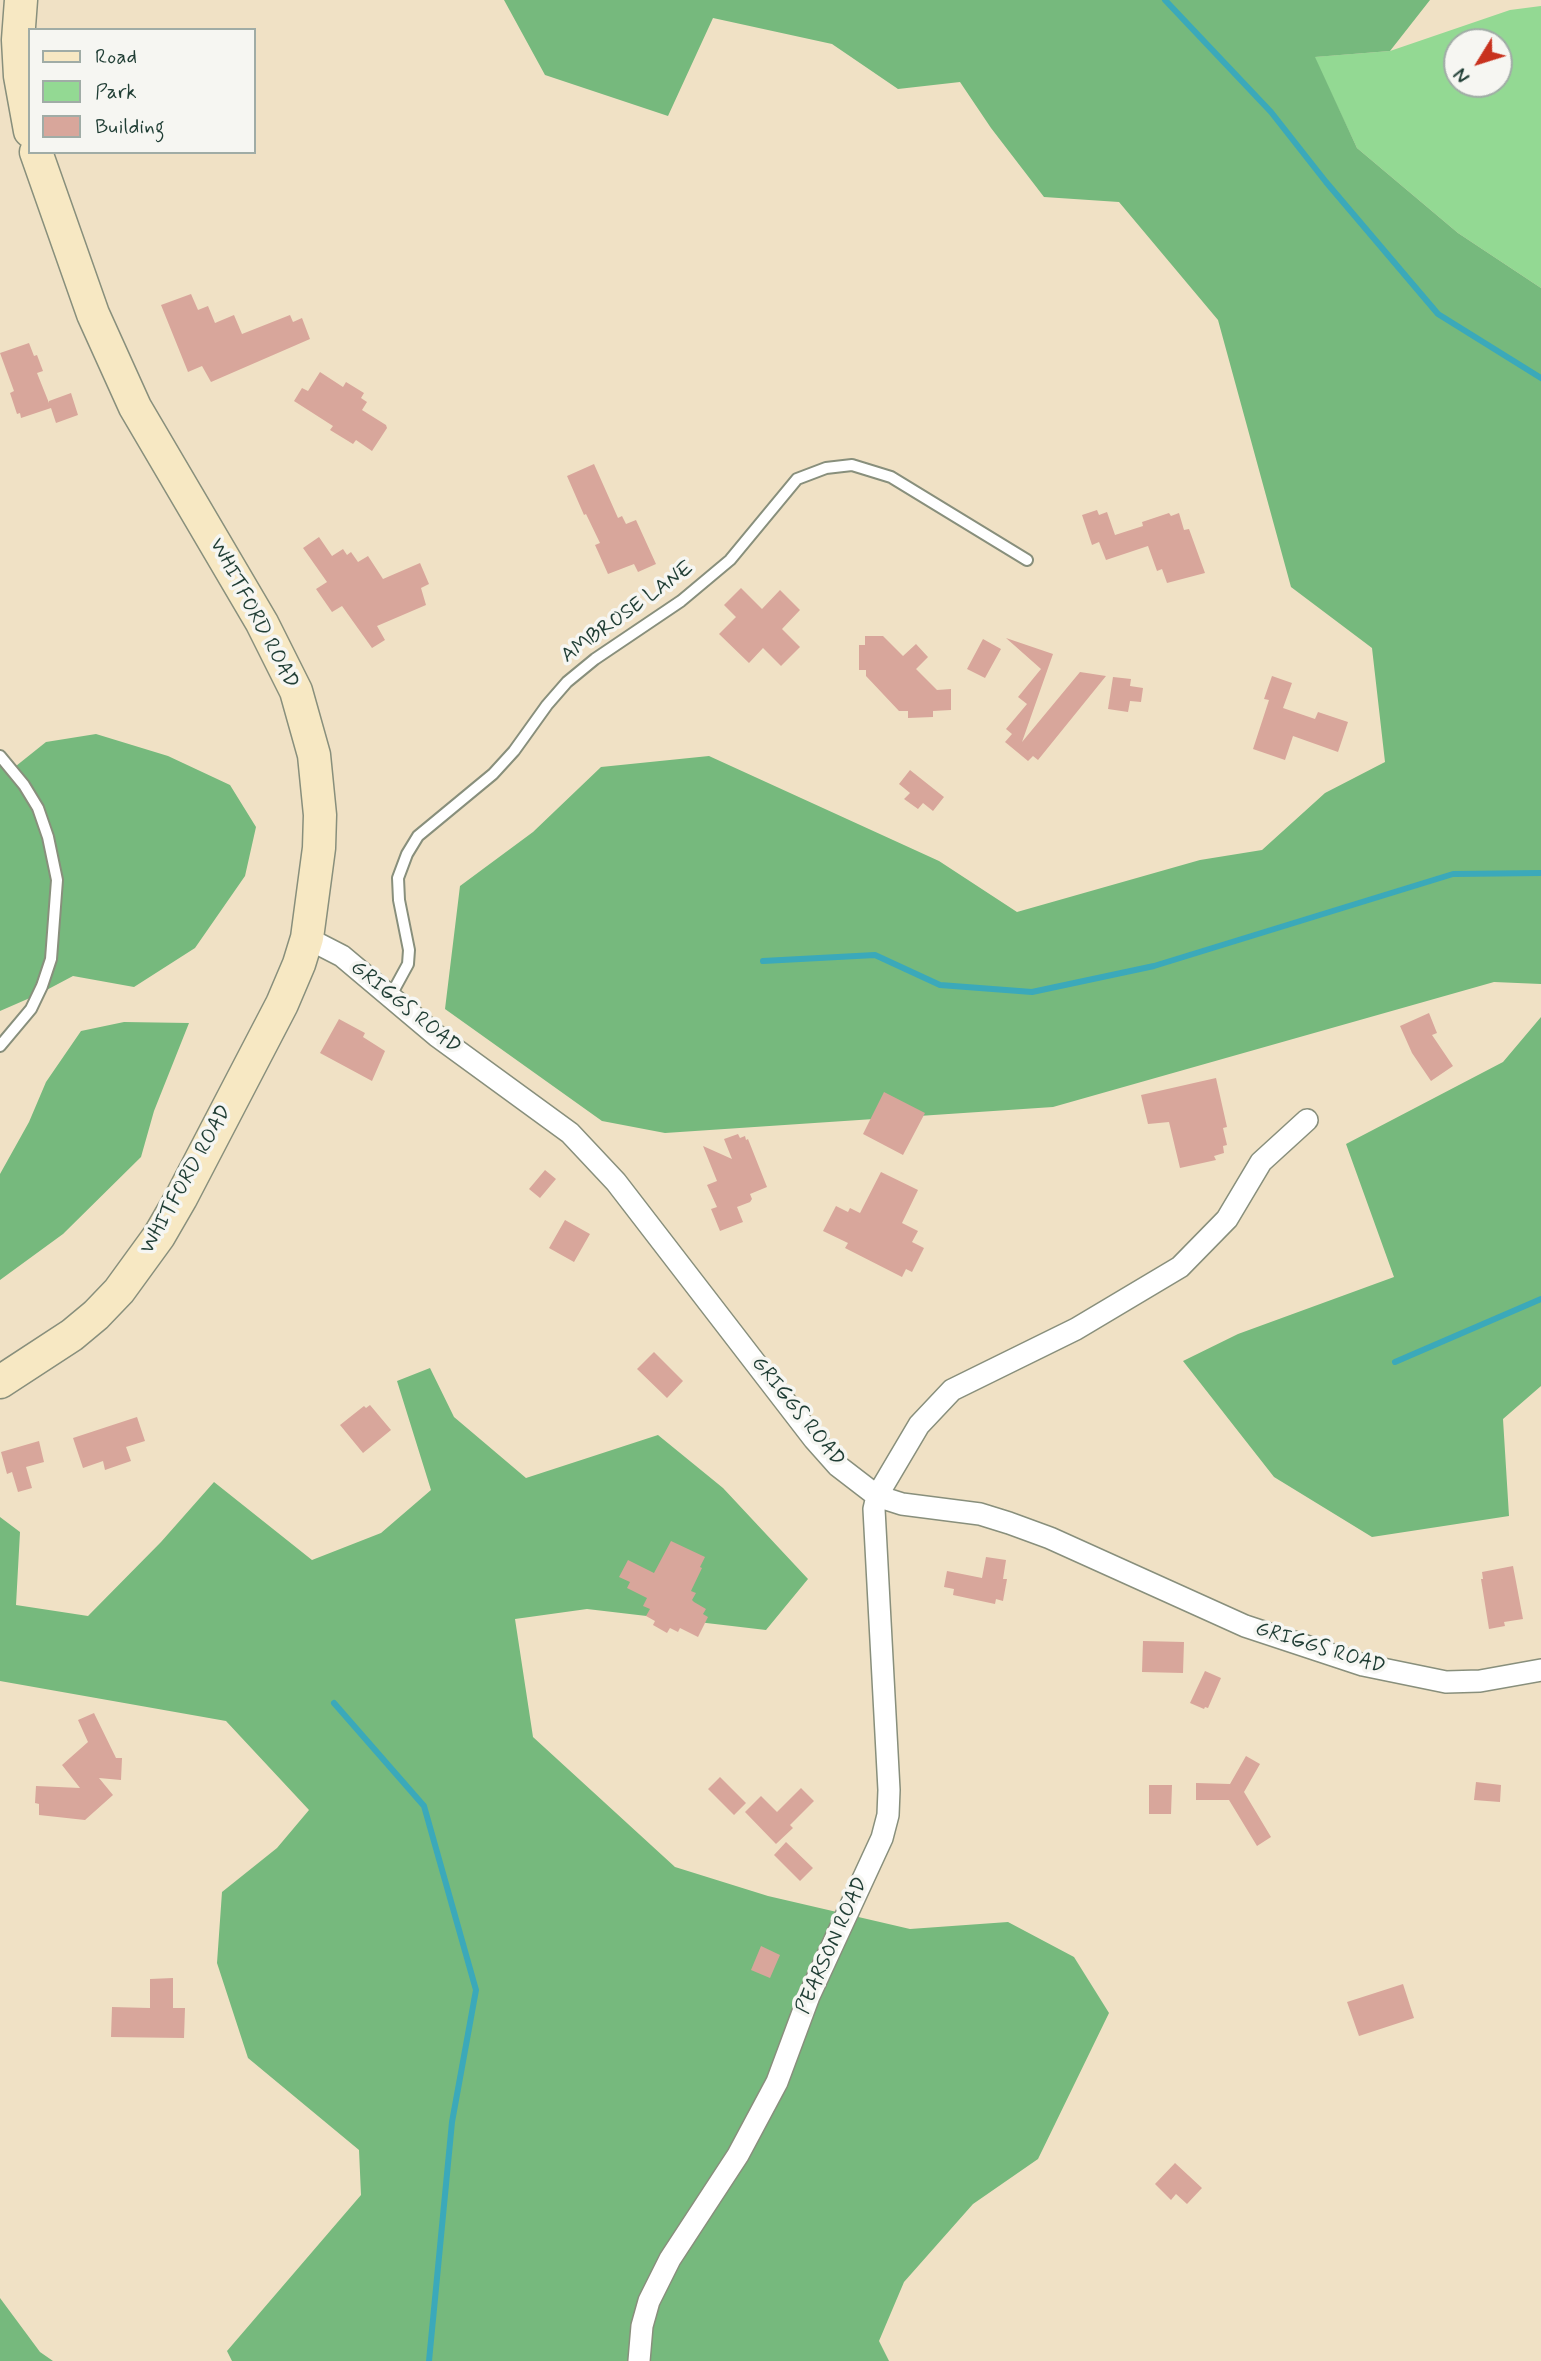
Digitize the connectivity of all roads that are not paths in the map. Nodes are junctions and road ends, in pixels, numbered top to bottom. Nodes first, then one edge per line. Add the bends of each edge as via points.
1 (22, 0) edge
2 (9, 40) edge
3 (28, 120) edge
4 (37, 154) edge
5 (1027, 560) dead end
6 (0, 756) edge
7 (307, 938) junction
8 (390, 997) junction
9 (0, 1046) edge
10 (1307, 1120) dead end
11 (0, 1382) edge
12 (877, 1496) junction
13 (1541, 1670) edge
14 (639, 2361) edge

1 - 2 main road
2 - 3 main road
4 - 7 main road, WHITFORD ROAD via 93,314 135,407 262,623 296,691 314,755 320,815
5 - 8 lane, AMBROSE LANE via 891,477 852,465 826,468 797,479 730,560 567,682 493,774 418,836 398,878 409,950 408,964
6 - 9 lane via 38,808 57,880 51,959 42,986 31,1009
7 - 8 street, GRIGGS ROAD via 342,956
7 - 11 main road, WHITFORD ROAD via 275,1016 181,1198 140,1264 119,1291 72,1335
8 - 12 street, GRIGGS ROAD via 570,1133 616,1182 814,1439
10 - 12 street via 1261,1162 1227,1219 1180,1267 1076,1329 952,1390 919,1425
12 - 13 street, GRIGGS ROAD via 1009,1523 1245,1626 1363,1665 1446,1682
12 - 14 street, PEARSON ROAD via 874,1509 889,1790 882,1838 809,1996 777,2082 649,2301

